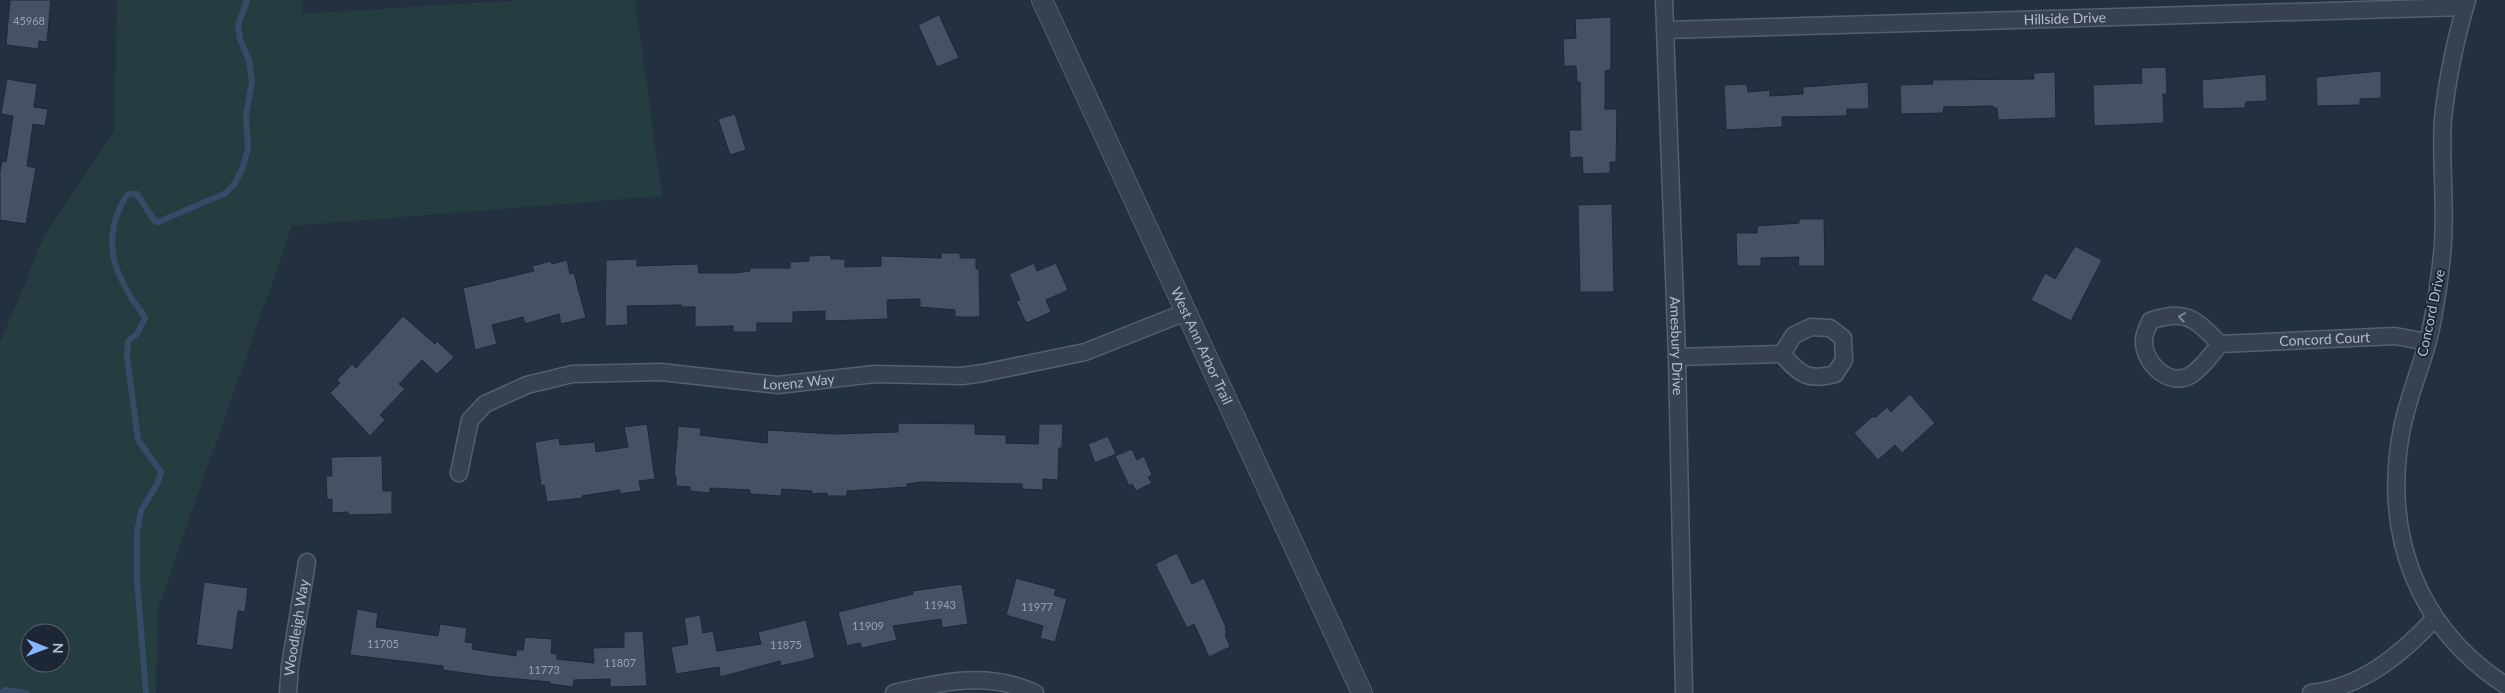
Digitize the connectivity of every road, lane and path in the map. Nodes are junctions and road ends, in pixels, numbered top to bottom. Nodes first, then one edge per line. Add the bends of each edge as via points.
1 (1042, 0) edge
2 (1664, 0) edge
3 (2466, 3) edge
4 (2221, 7) edge
5 (1665, 30) junction
6 (1186, 312) junction
7 (2428, 342) junction
8 (2220, 344) junction
9 (1782, 354) dead end
10 (1677, 357) junction
11 (459, 473) dead end
12 (307, 562) dead end
13 (2435, 618) junction
14 (2505, 685) edge
15 (288, 693) edge
16 (894, 693) edge
17 (1035, 693) edge
18 (1362, 693) edge
19 (1684, 693) edge
20 (2311, 693) edge

1 - 6 street, West Ann Arbor Trail
2 - 5 street, Amesbury Drive
3 - 4 street, Hillside Drive
3 - 7 street, Concord Drive via 2452,62 2444,118 2443,247
4 - 5 street, Hillside Drive
5 - 10 street, Amesbury Drive
6 - 11 street, Lorenz Way via 1085,352 962,376 875,374 778,385 661,372 602,371 549,378 485,404 475,413 470,420
6 - 18 street, West Ann Arbor Trail
7 - 8 street, Concord Court via 2395,336
7 - 13 street, Concord Drive via 2402,430 2396,500 2409,567
8 -> 8 street via 2201,324 2185,315 2168,315 2150,322 2144,338 2146,355 2157,370 2172,379 2190,376
9 - 10 street
10 - 19 street, Amesbury Drive
12 - 15 street, Woodleigh Way
13 - 14 street, Concord Drive via 2464,652
13 - 20 street via 2410,646 2384,666 2347,684
16 - 17 street via 964,679 1010,684

